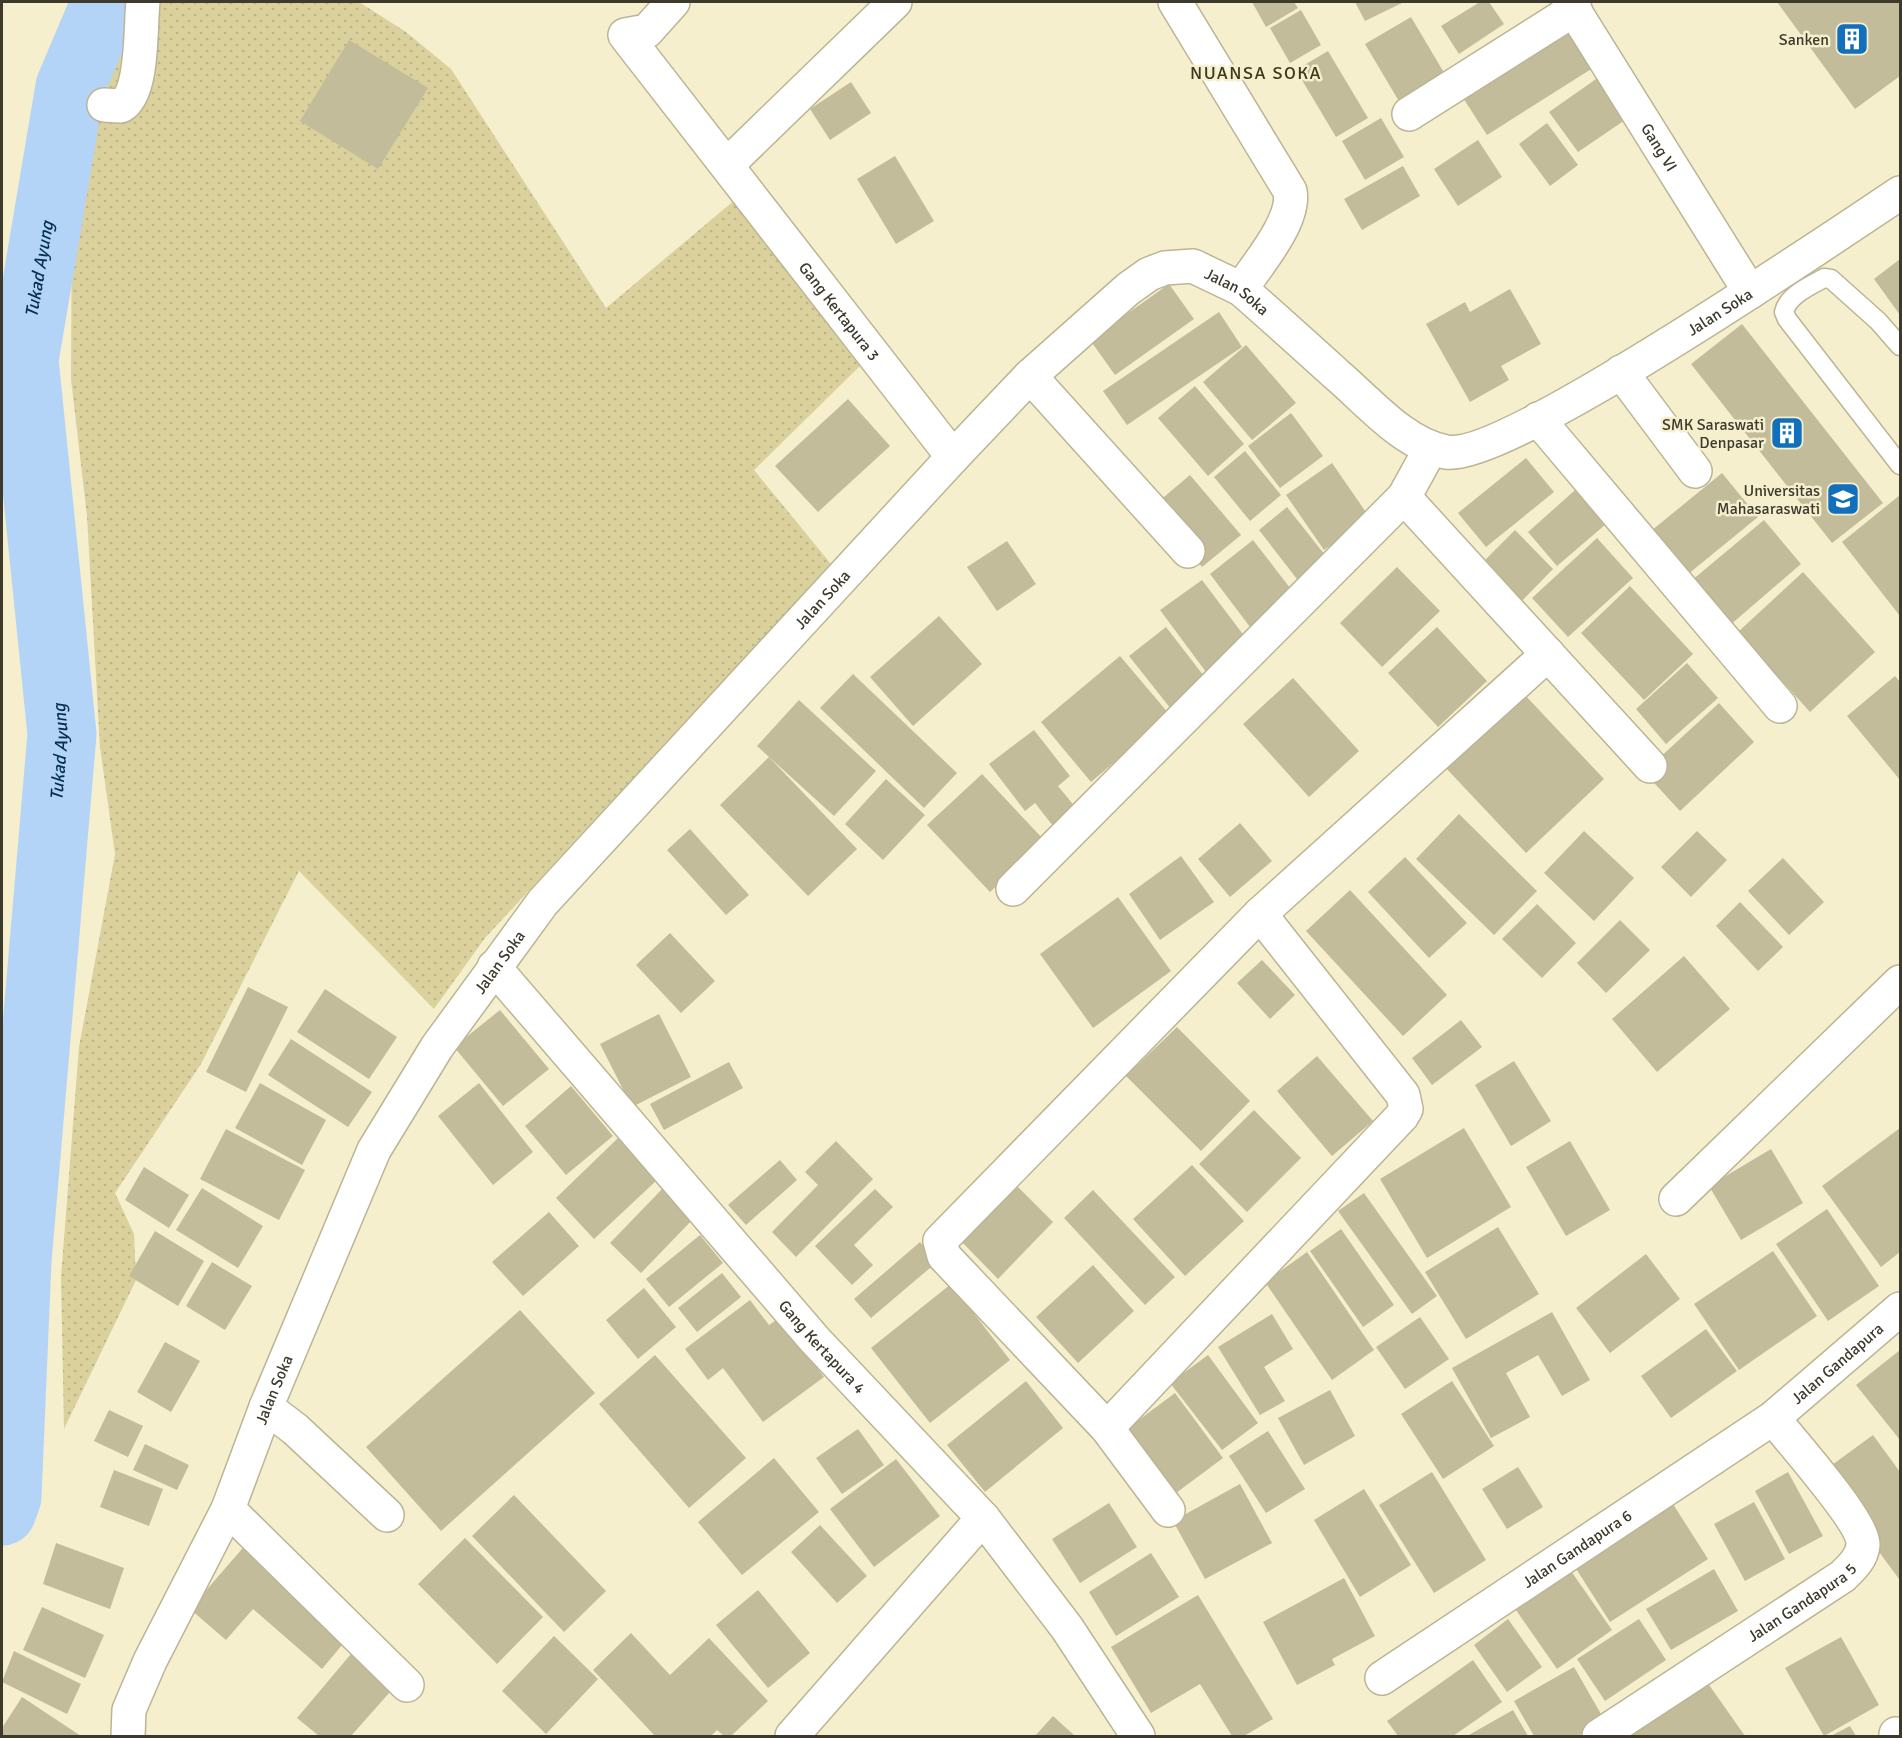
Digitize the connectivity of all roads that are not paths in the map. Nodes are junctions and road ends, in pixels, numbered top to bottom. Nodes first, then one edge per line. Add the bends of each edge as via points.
1 (143, 2) edge
2 (674, 2) edge
3 (895, 2) edge
4 (1175, 2) edge
5 (1572, 5) edge
6 (104, 105) dead end
7 (1409, 114) dead end
8 (727, 165) junction
9 (1900, 193) edge
10 (1792, 281) junction
11 (1241, 289) junction
12 (1750, 292) junction
13 (1900, 346) edge
14 (1620, 372) junction
15 (1030, 376) junction
16 (1538, 418) junction
17 (1431, 448) junction
18 (953, 457) junction
19 (1900, 465) edge
20 (1695, 471) dead end
21 (1404, 497) junction
22 (1188, 551) dead end
23 (1548, 654) junction
24 (1780, 706) dead end
25 (1650, 766) dead end
26 (1013, 889) dead end
27 (1260, 914) junction
28 (494, 967) junction
29 (1900, 982) edge
30 (1676, 1198) dead end
31 (1900, 1309) edge
32 (266, 1407) junction
33 (1773, 1418) junction
34 (1107, 1428) junction
35 (228, 1509) junction
36 (1168, 1510) dead end
37 (387, 1515) dead end
38 (983, 1518) junction
39 (1382, 1678) dead end
40 (407, 1685) dead end
41 (128, 1737) edge
42 (792, 1737) edge
43 (1138, 1737) edge
44 (1599, 1737) edge

1 - 6 street via 136,82 130,99 121,106
2 - 8 street, Gang Kertapura 3 via 647,31 625,35
3 - 8 street
4 - 11 street via 1290,191 1288,216
5 - 7 street
5 - 12 street, Gang VI
8 - 18 street, Gang Kertapura 3
9 - 10 street, Jalan Soka
10 - 12 street, Jalan Soka
10 - 13 lane via 1831,279
10 - 19 lane via 1784,312 1787,319
11 - 15 street, Jalan Soka via 1193,266 1165,268 1149,274
11 - 17 street, Jalan Soka via 1399,430
12 - 14 street, Jalan Soka
14 - 16 street, Jalan Soka
14 - 20 street
15 - 18 street, Jalan Soka
15 - 22 street
16 - 17 street, Jalan Soka via 1463,452
16 - 24 street
17 - 21 street
18 - 28 street, Jalan Soka via 543,902
21 - 23 street
21 - 26 street
23 - 25 street
23 - 27 street
27 - 34 street via 1403,1095 1406,1109
27 - 34 street via 940,1241 944,1256
28 - 32 street, Jalan Soka via 437,1047 374,1150
28 - 38 street, Gang Kertapura 4 via 816,1340
29 - 30 street
31 - 33 street, Jalan Gandapura
32 - 35 street, Jalan Soka
32 - 37 street
33 - 39 street, Jalan Gandapura 6
33 - 44 street, Jalan Gandapura 5 via 1861,1533 1863,1545 1858,1561 1843,1576
34 - 36 street
35 - 40 street
35 - 41 street, Jalan Soka via 150,1661 129,1710
38 - 42 street
38 - 43 street, Gang Kertapura 4 via 1067,1628

